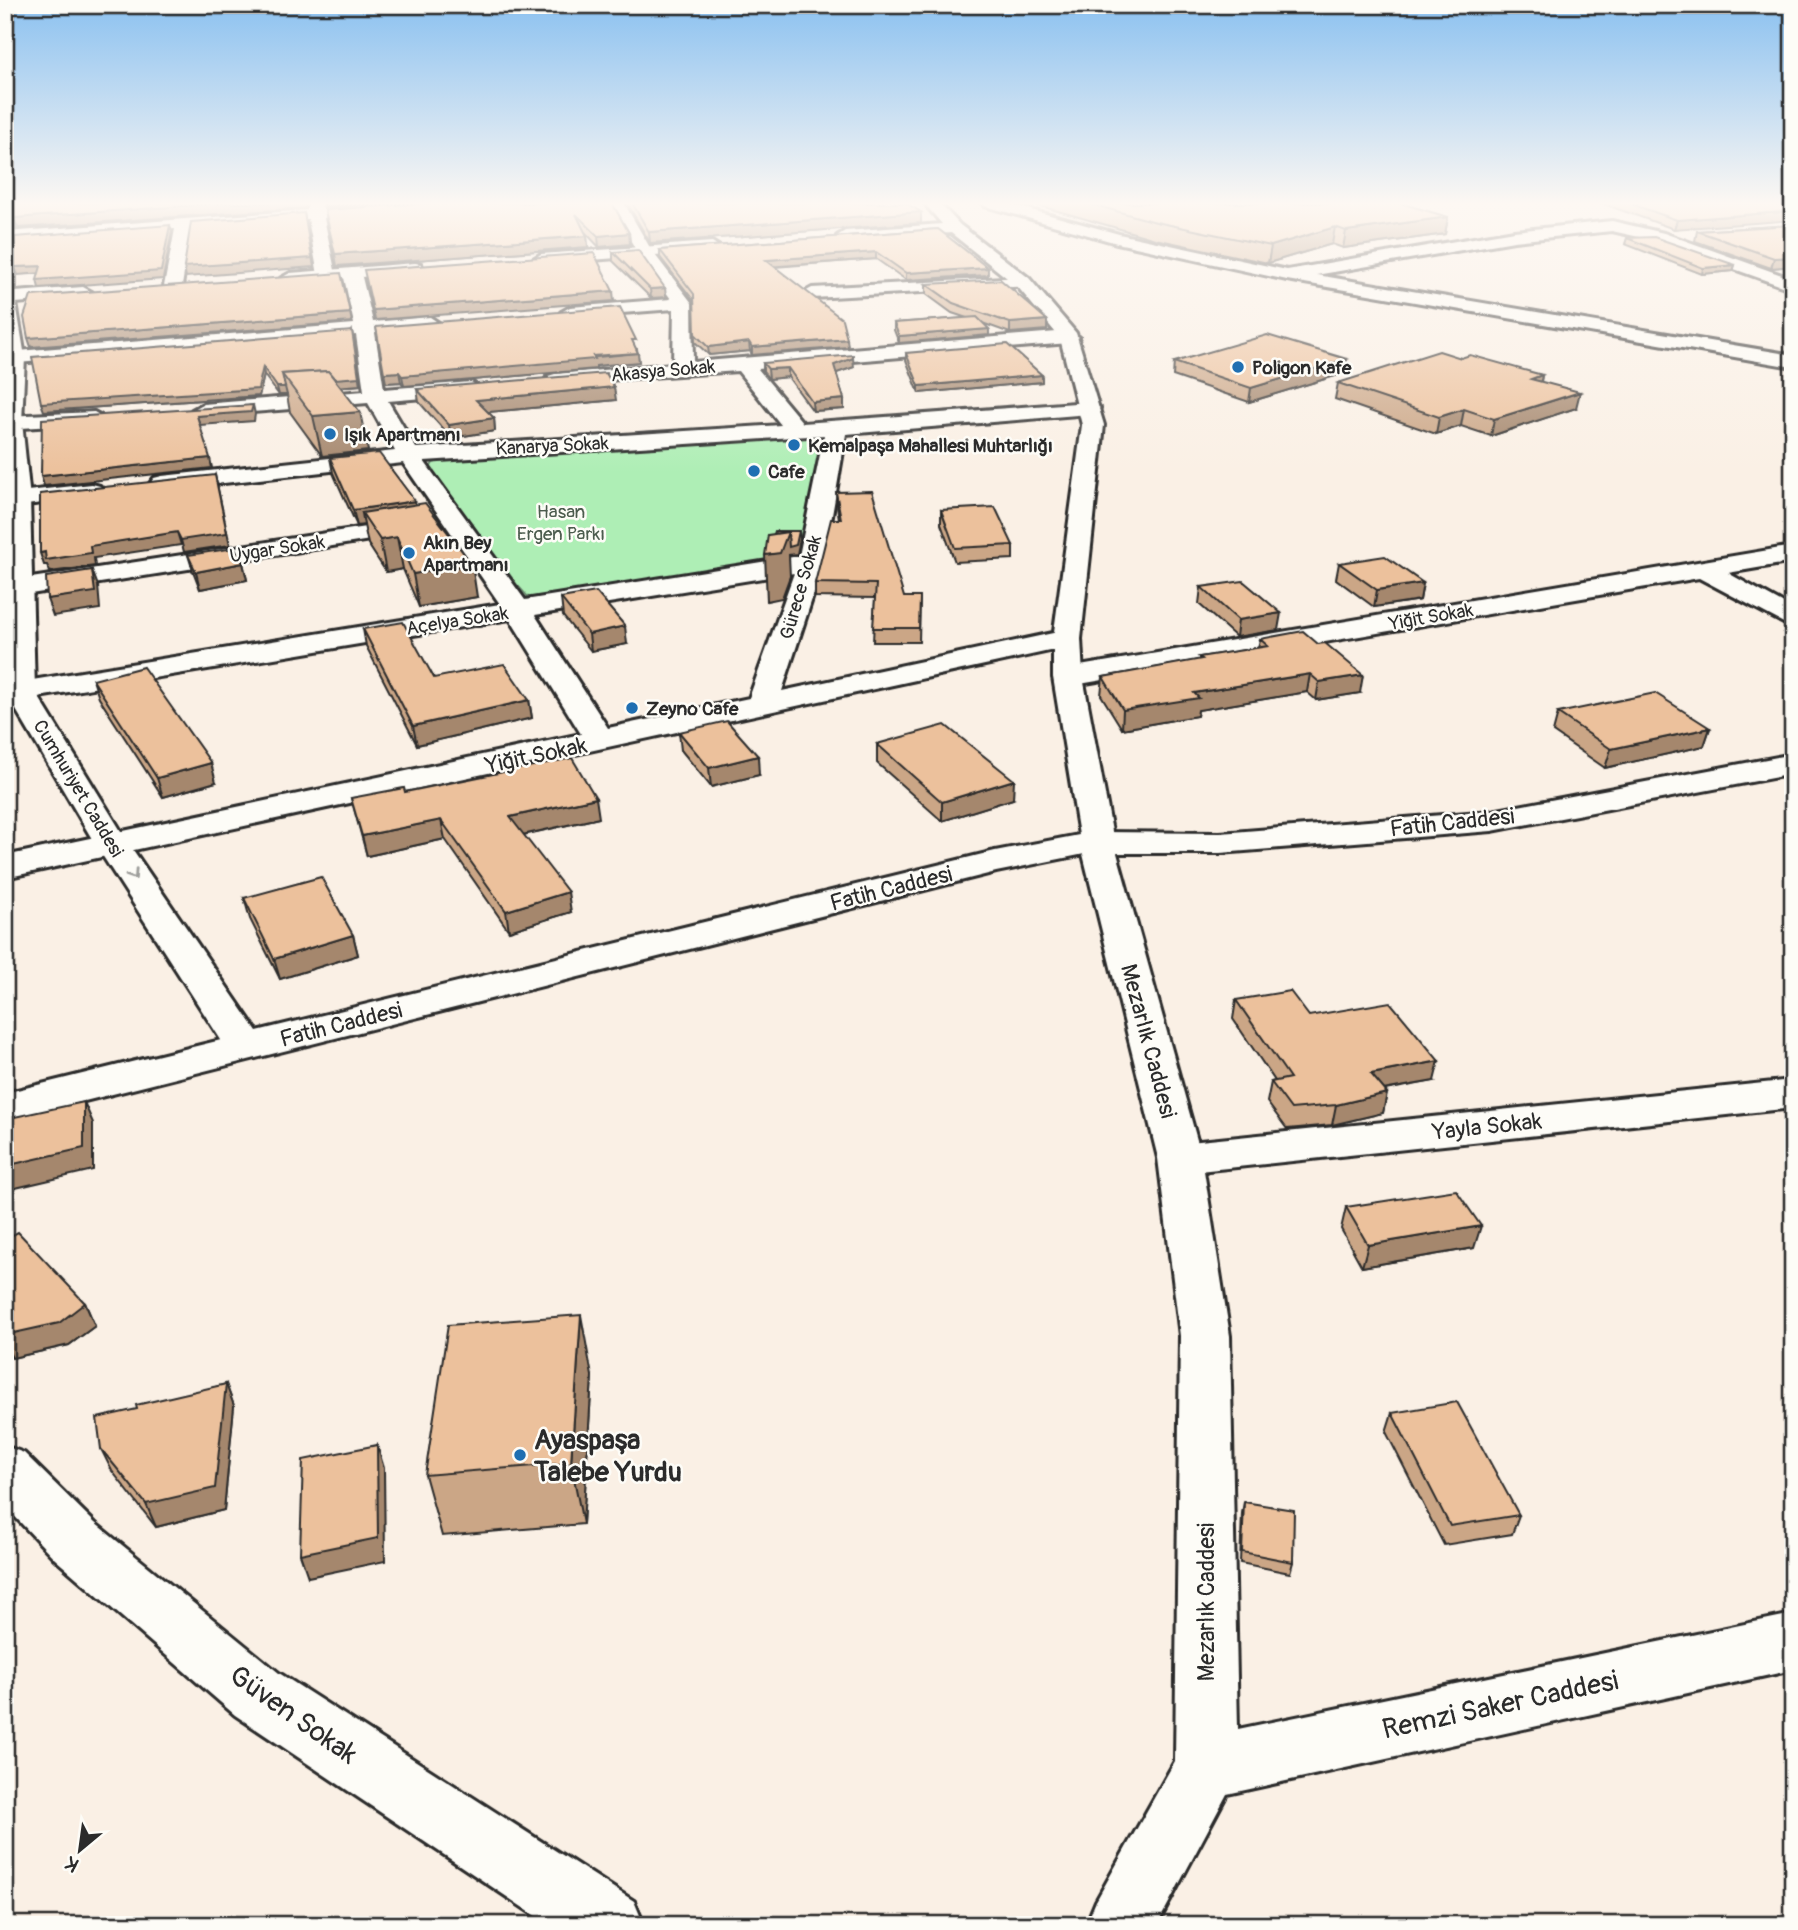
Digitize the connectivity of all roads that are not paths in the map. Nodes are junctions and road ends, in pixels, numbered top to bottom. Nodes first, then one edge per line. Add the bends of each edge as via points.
1 (75, 293) edge
2 (357, 293) edge
3 (676, 293) edge
4 (1032, 293) edge
5 (1388, 293) edge
6 (6, 298) edge
7 (683, 303) junction
8 (545, 314) edge
9 (448, 322) edge
10 (365, 328) junction
11 (1069, 337) junction
12 (10, 358) edge
13 (1793, 361) edge
14 (742, 363) junction
15 (683, 368) junction
16 (536, 382) edge
17 (495, 386) edge
18 (375, 397) junction
19 (1089, 408) junction
20 (183, 412) edge
21 (114, 417) edge
22 (8, 422) edge
23 (836, 428) junction
24 (798, 431) junction
25 (409, 456) junction
26 (139, 486) edge
27 (112, 489) edge
28 (13, 510) edge
29 (452, 521) junction
30 (1793, 554) edge
31 (811, 562) junction
32 (1704, 570) junction
33 (18, 588) junction
34 (518, 610) junction
35 (1793, 620) edge
36 (1067, 639) junction
37 (1068, 677) junction
38 (20, 691) junction
39 (763, 702) junction
40 (601, 741) junction
41 (1793, 764) edge
42 (1097, 842) junction
43 (112, 844) junction
44 (5, 867) edge
45 (247, 1048) junction
46 (1793, 1094) edge
47 (5, 1107) edge
48 (1180, 1158) junction
49 (5, 1469) edge
50 (1793, 1642) edge
51 (1207, 1767) junction
52 (610, 1925) edge
53 (1121, 1925) edge

1 - 6 street
2 - 10 street
3 - 7 street
4 - 11 street, Mezarlık Caddesi
5 - 13 street
6 - 12 street, Cumhuriyet Caddesi
7 - 8 street
7 - 15 street
9 - 10 street
10 - 12 street
10 - 18 street
11 - 14 street, Akasya Sokak
11 - 19 street, Mezarlık Caddesi
12 - 22 street, Cumhuriyet Caddesi
14 - 15 street, Akasya Sokak
14 - 24 street
15 - 16 street, Akasya Sokak
17 - 18 street
18 - 20 street
18 - 25 street
19 - 23 street, Kanarya Sokak
19 - 36 street, Mezarlık Caddesi via 1093,425
21 - 22 street
22 - 28 street, Cumhuriyet Caddesi
23 - 24 street, Kanarya Sokak
23 - 31 street, Gürece Sokak
24 - 25 street, Kanarya Sokak
25 - 26 street, Kanarya Sokak
25 - 29 street
27 - 28 street
28 - 33 street, Cumhuriyet Caddesi
29 - 33 street, Uygar Sokak
29 - 34 street
30 - 32 street, Yiğit Sokak
31 - 34 street, Açelya Sokak
31 - 39 street, Gürece Sokak
32 - 35 street
32 - 37 street, Yiğit Sokak
33 - 38 street, Cumhuriyet Caddesi
34 - 38 street, Açelya Sokak
34 - 40 street
36 - 37 street, Mezarlık Caddesi
36 - 39 street, Yiğit Sokak
37 - 42 street, Mezarlık Caddesi
38 - 43 street, Cumhuriyet Caddesi
39 - 40 street, Yiğit Sokak
40 - 43 street, Yiğit Sokak
41 - 42 street, Fatih Caddesi via 1492,821 1220,844
42 - 45 street, Fatih Caddesi via 995,862
42 - 48 street, Mezarlık Caddesi
43 - 44 street, Yiğit Sokak
43 -> 45 street, Cumhuriyet Caddesi
45 - 47 street, Fatih Caddesi
46 - 48 street, Yayla Sokak
48 - 51 street, Mezarlık Caddesi via 1205,1336
49 - 52 street, Güven Sokak via 75,1541 257,1694
50 - 51 street, Remzi Saker Caddesi
51 - 53 street, Mezarlık Caddesi

